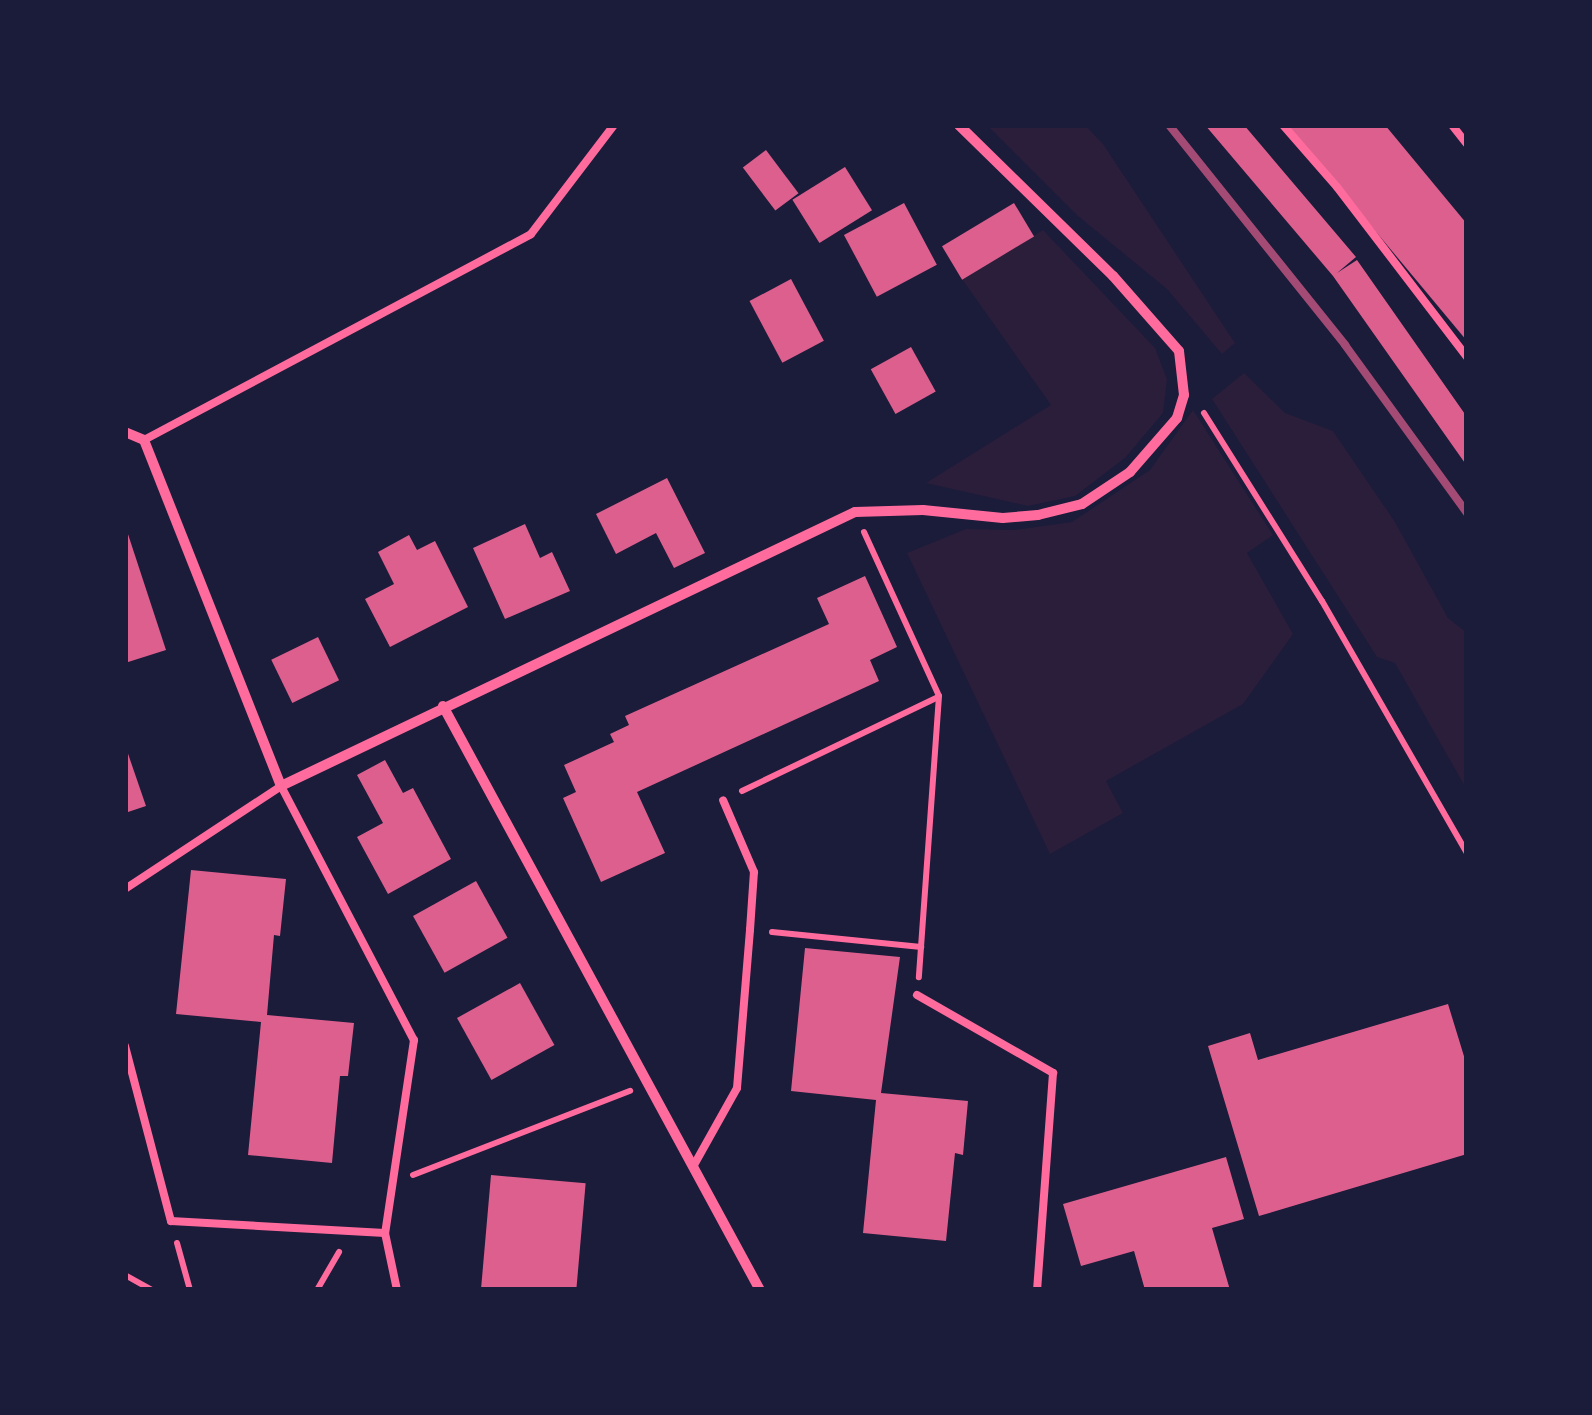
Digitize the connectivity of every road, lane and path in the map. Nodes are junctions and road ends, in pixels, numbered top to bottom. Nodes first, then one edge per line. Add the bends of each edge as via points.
1 (614, 125) edge
2 (959, 125) edge
3 (1283, 125) edge
4 (1452, 125) edge
5 (1467, 144) edge
6 (1467, 357) edge
7 (1184, 396) junction
8 (125, 432) edge
9 (144, 440) junction
10 (855, 512) junction
11 (939, 696) junction
12 (443, 706) junction
13 (281, 786) junction
14 (723, 800) joint
15 (1467, 853) edge
16 (125, 889) edge
17 (750, 930) junction
18 (922, 947) junction
19 (917, 996) joint
20 (125, 1046) edge
21 (650, 1083) junction
22 (694, 1165) junction
23 (392, 1183) junction
24 (171, 1220) junction
25 (350, 1231) junction
26 (385, 1233) junction
27 (125, 1274) edge
28 (152, 1290) edge
29 (190, 1290) edge
30 (317, 1290) edge
31 (397, 1290) edge
32 (760, 1290) edge
33 (1037, 1290) edge

1 - 9 lane via 532,234
2 - 7 street via 1160,326 1180,351
3 - 6 lane
4 - 5 lane
7 - 10 street via 1177,418 1153,449 1082,504 1003,518
7 - 15 path via 1202,410 1322,601
8 - 9 street
9 - 13 street
10 - 11 path
10 - 12 street
11 - 14 path
11 - 18 path
12 - 13 street
12 - 21 street
13 - 16 lane
13 - 23 lane via 414,1040
14 - 17 lane via 754,872
17 - 18 path
17 - 22 lane via 737,1088
18 - 19 path
19 - 33 lane via 1053,1072
20 - 24 lane
21 - 22 street
21 - 23 path
22 - 32 street
23 - 26 lane
24 - 25 lane
24 - 29 path
25 - 26 lane
25 - 30 path
26 - 31 lane
27 - 28 path

